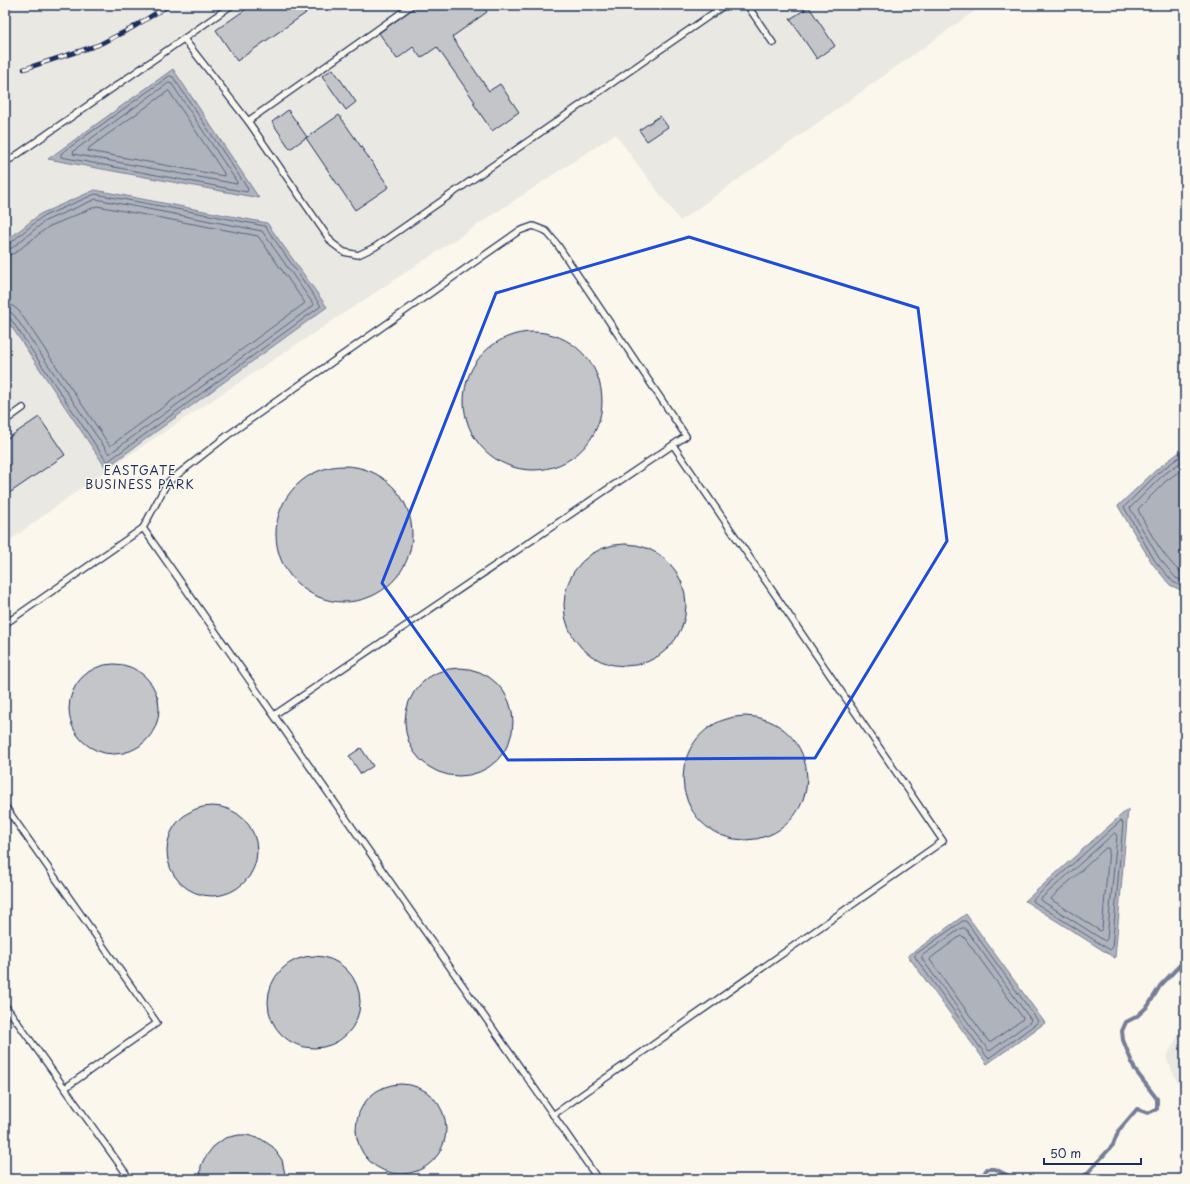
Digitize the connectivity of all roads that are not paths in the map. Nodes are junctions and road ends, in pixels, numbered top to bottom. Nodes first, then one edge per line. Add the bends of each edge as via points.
1 (232, 5) edge
2 (412, 5) edge
3 (725, 5) edge
4 (747, 5) edge
5 (184, 38) junction
6 (773, 43) dead end
7 (248, 121) junction
8 (11, 159) dead end
9 (24, 408) dead end
10 (5, 421) edge
11 (673, 445) junction
12 (143, 528) junction
13 (5, 624) edge
14 (274, 715) junction
15 (5, 806) edge
16 (5, 1005) edge
17 (65, 1088) junction
18 (553, 1114) junction
19 (130, 1179) edge
20 (598, 1179) edge

1 - 5 lane
2 - 7 lane
3 - 7 lane via 375,247 358,255 344,252 332,244
4 - 6 lane
5 - 7 lane
5 - 8 lane
9 - 10 lane
11 - 12 lane via 686,436 557,244 546,231 533,226 520,231 228,435 167,482
11 - 14 lane
11 - 18 lane via 943,841
12 - 13 lane
12 - 14 lane
14 - 18 lane
15 - 17 lane via 157,1023
16 - 17 lane
17 - 19 lane
18 - 20 lane

